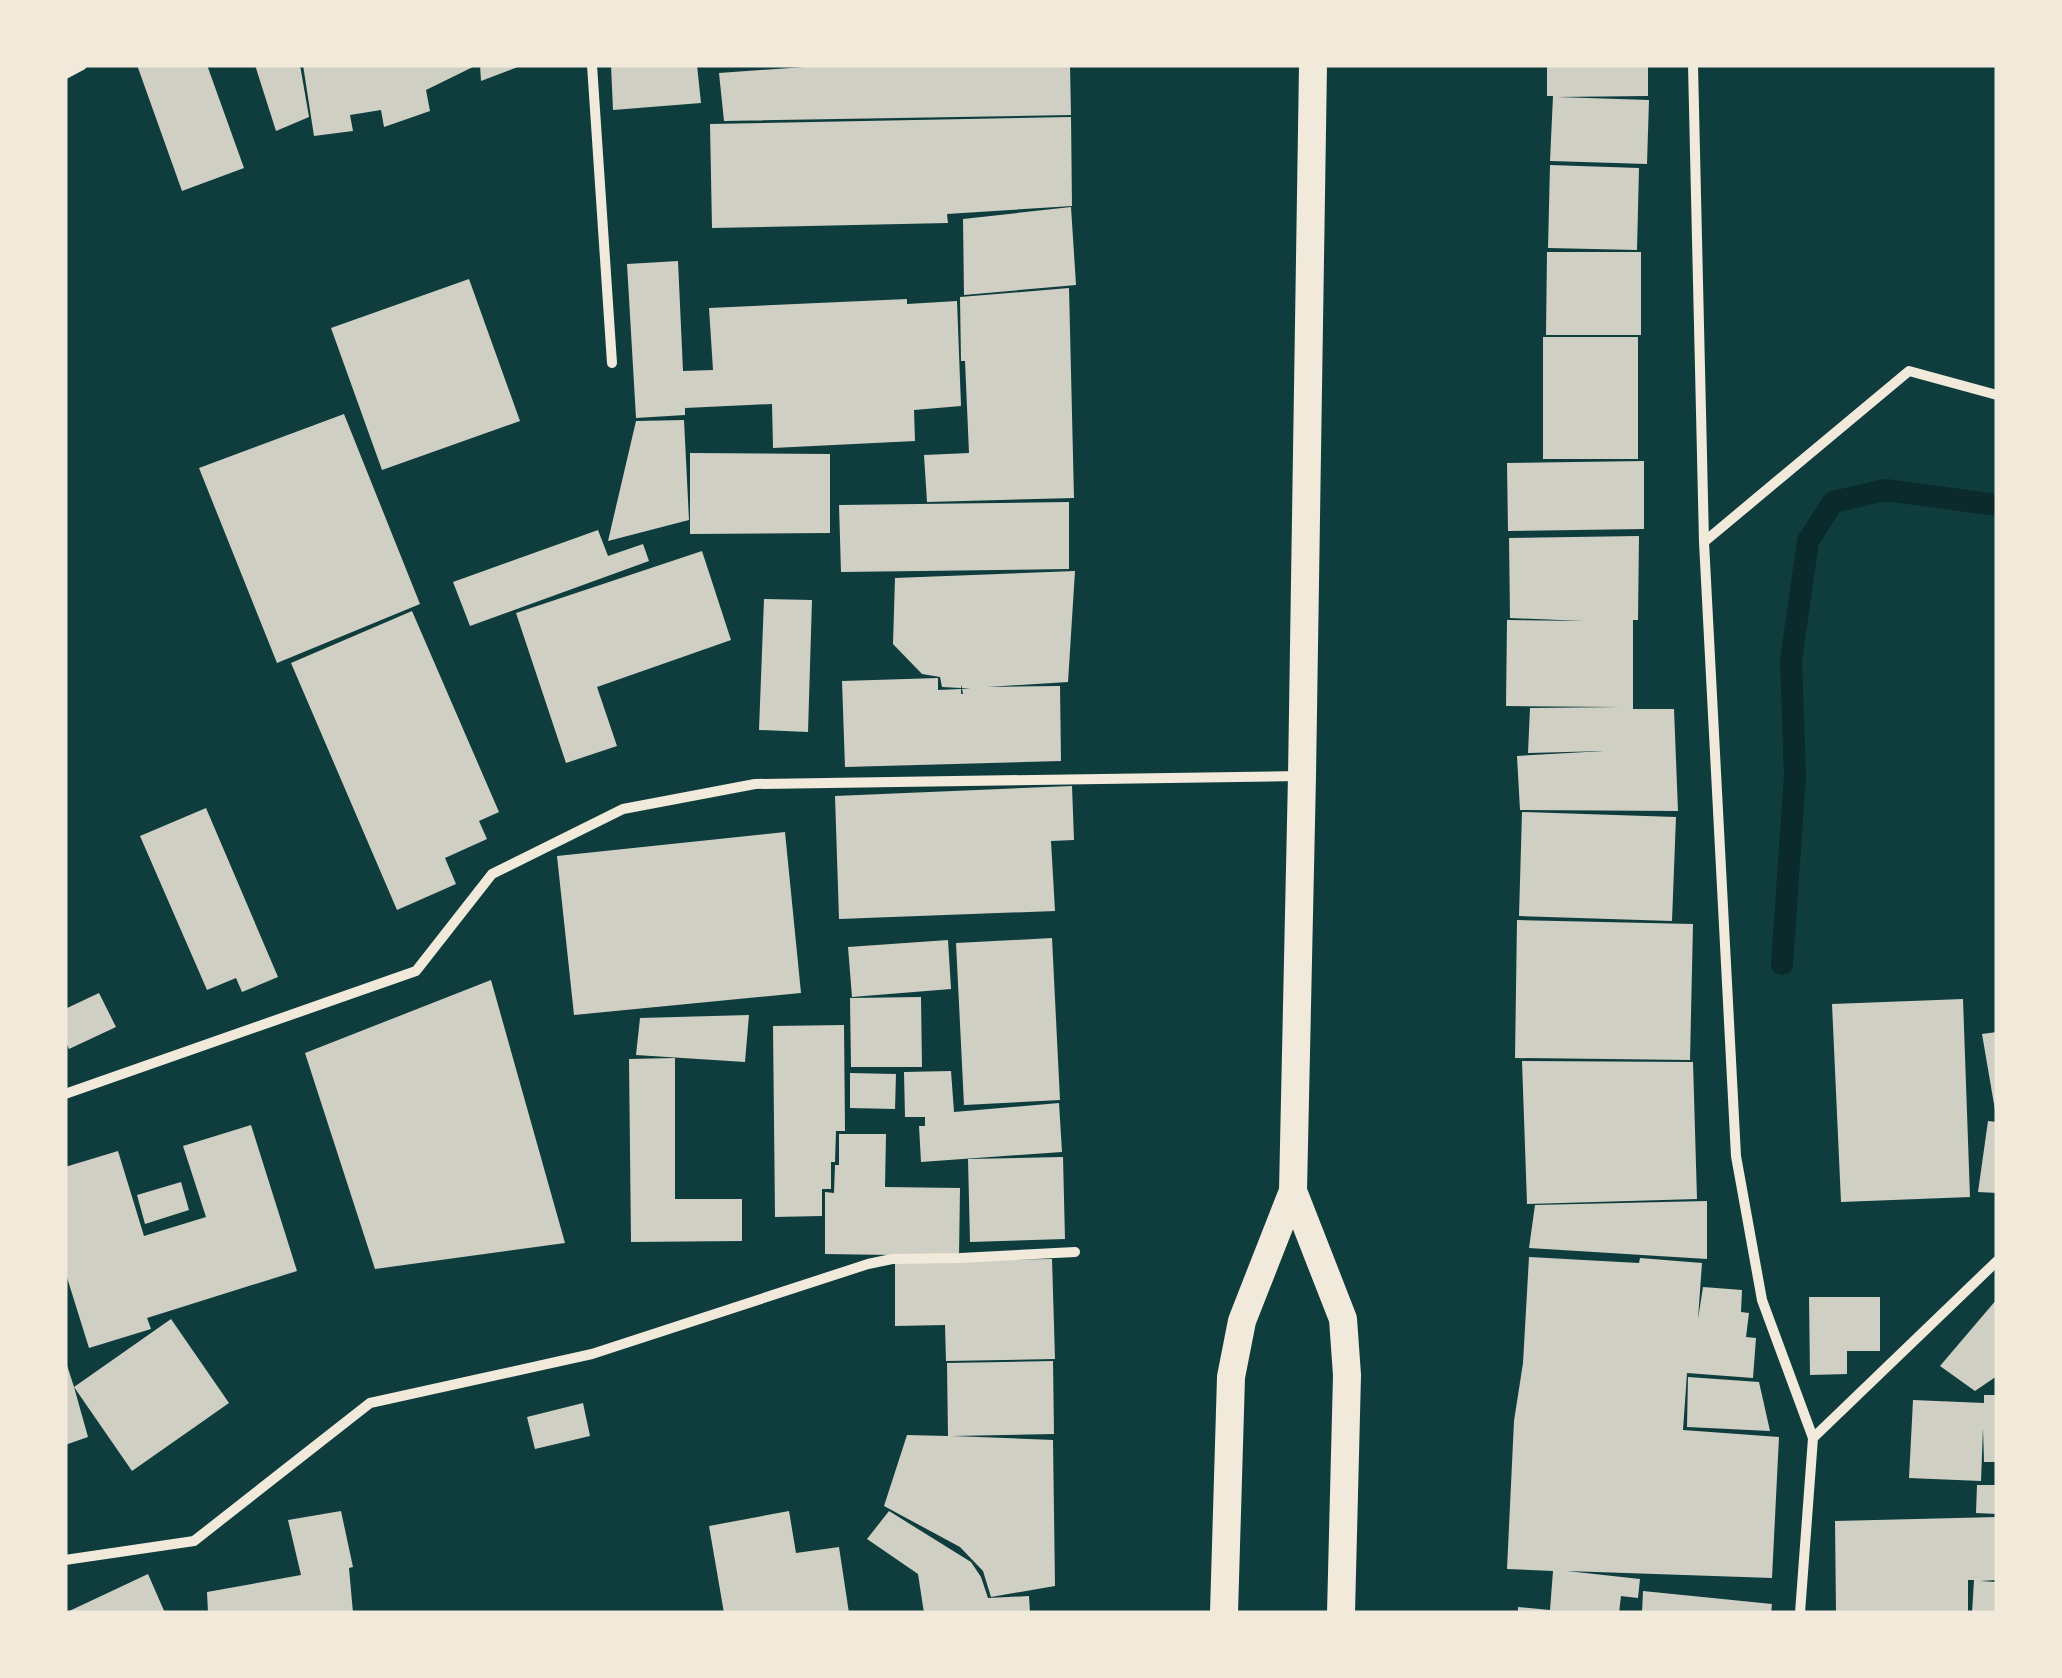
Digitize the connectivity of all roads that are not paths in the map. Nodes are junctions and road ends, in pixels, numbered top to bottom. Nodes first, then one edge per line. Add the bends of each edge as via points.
1 (82, 65) edge
2 (592, 65) edge
3 (1313, 65) edge
4 (1693, 65) edge
5 (65, 74) edge
6 (612, 364) dead end
7 (1997, 394) edge
8 (1704, 542) junction
9 (1302, 776) junction
10 (65, 1094) edge
11 (1292, 1192) junction
12 (1075, 1252) dead end
13 (1997, 1261) edge
14 (1813, 1438) junction
15 (65, 1560) edge
16 (1224, 1613) edge
17 (1341, 1613) edge
18 (1800, 1613) edge

1 - 5 street
2 - 6 street
3 - 9 highway
4 - 8 street
7 - 8 street via 1910,371
8 - 14 street via 1736,1156 1762,1300
9 - 10 street via 756,784 623,809 492,874 416,971
9 - 11 highway
11 - 16 highway via 1242,1321 1231,1376
11 - 17 highway via 1343,1319
12 - 15 street via 868,1264 592,1354 370,1403 194,1541
13 - 14 street
14 - 18 street

